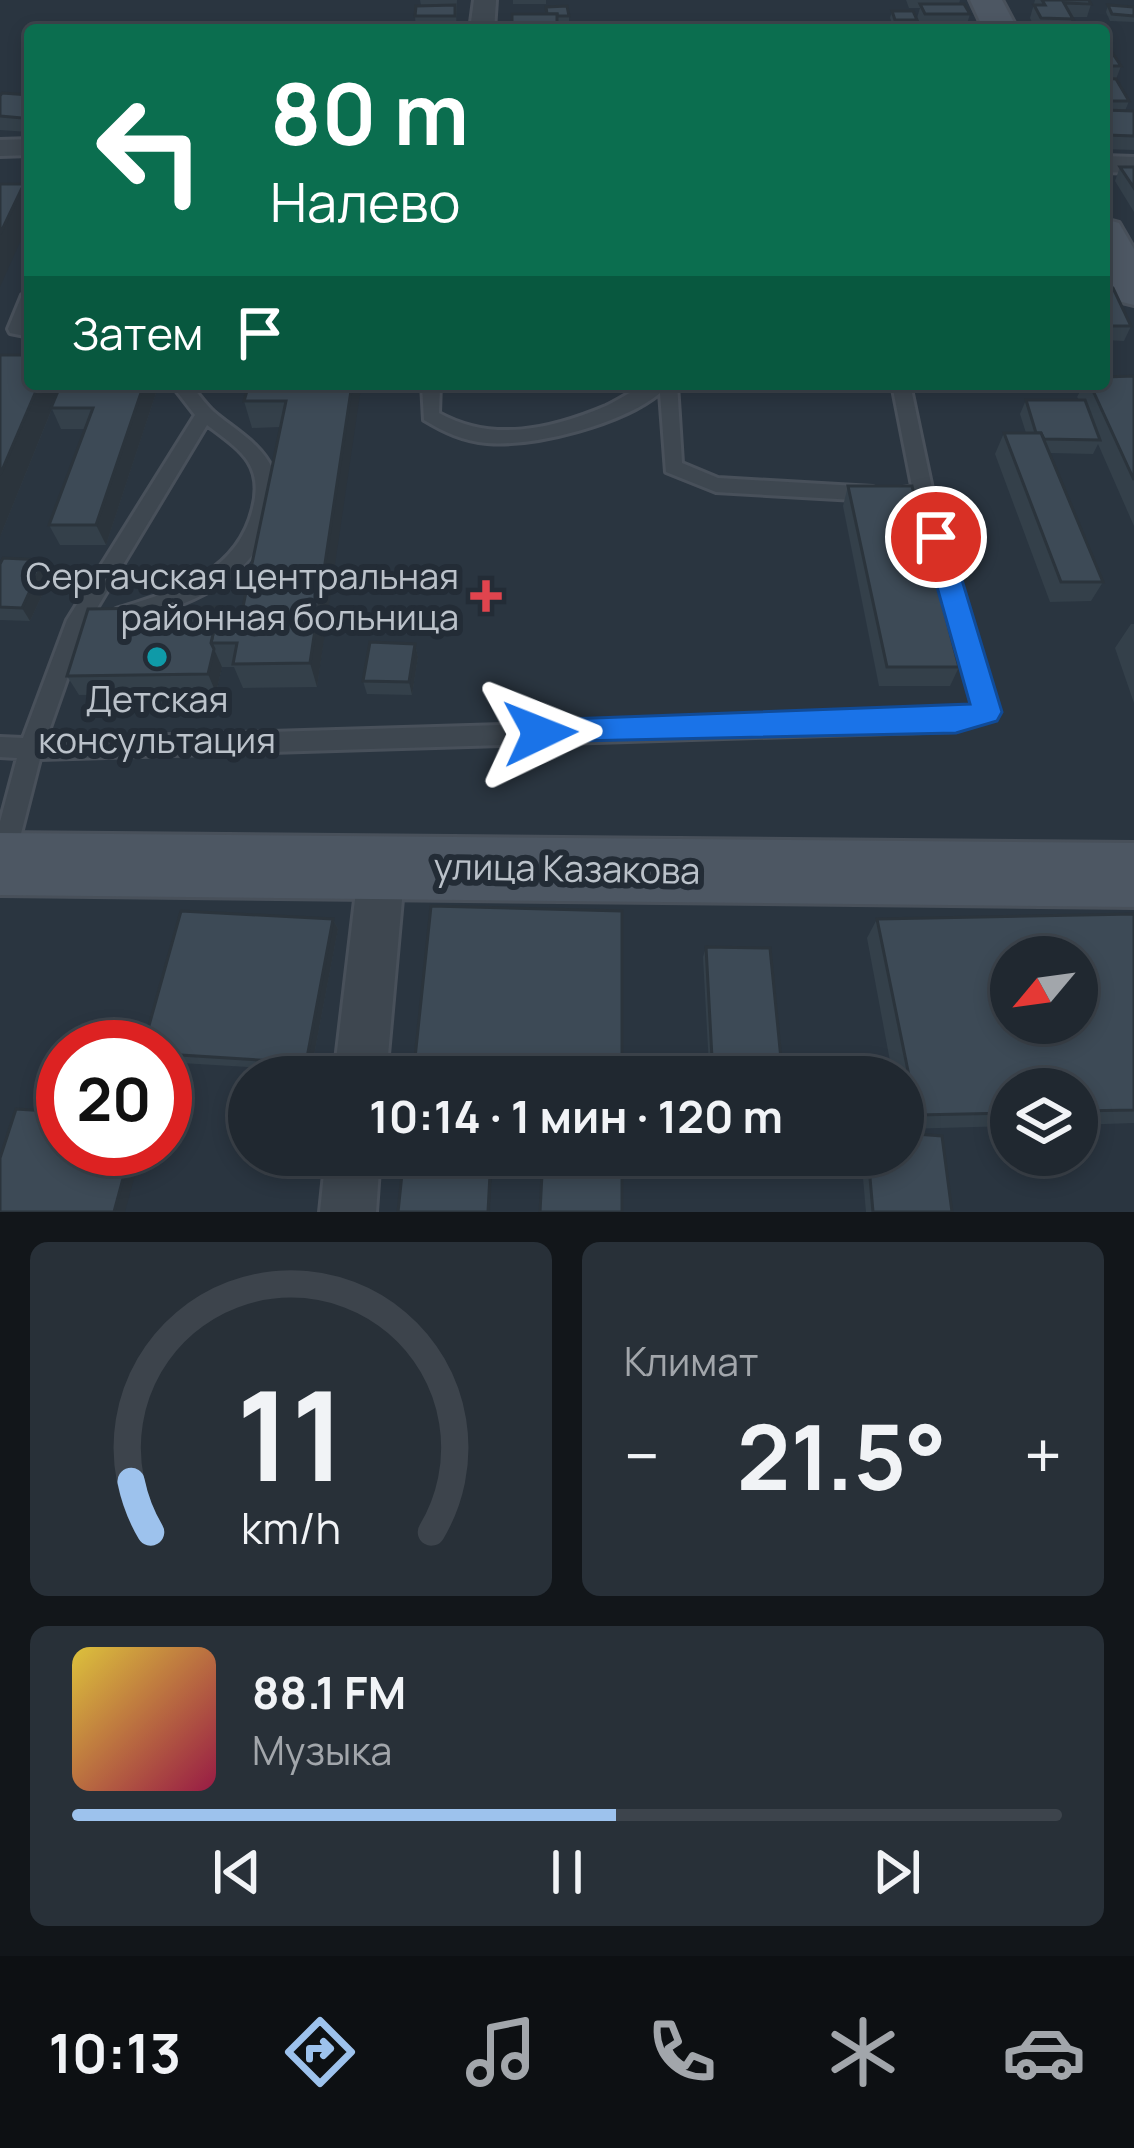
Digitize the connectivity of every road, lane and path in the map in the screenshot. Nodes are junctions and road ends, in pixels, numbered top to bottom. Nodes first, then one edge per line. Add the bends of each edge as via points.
1 (1110, 244) edge
2 (1134, 290) edge
3 (185, 390) edge
4 (430, 390) edge
5 (651, 390) edge
6 (668, 390) edge
7 (902, 390) edge
8 (206, 414) junction
9 (923, 493) junction
10 (75, 626) junction
11 (0, 747) edge
12 (32, 748) junction
13 (1, 864) edge
14 (382, 866) junction
15 (1134, 875) edge
16 (362, 1056) edge
17 (351, 1176) edge
18 (347, 1212) edge

1 - 2 main road
3 - 8 lane
4 - 5 lane via 430,416 452,432 545,434 586,424
6 - 9 lane via 673,467 716,485
7 - 9 lane
8 - 10 lane
8 - 10 lane via 252,452 268,477 261,524 230,569 192,592
9 - 12 lane via 987,712 956,721
10 - 12 lane
11 - 12 lane
12 - 13 lane
13 - 14 main road, улица Казакова
14 - 15 main road, улица Казакова
14 - 16 street
17 - 18 street

